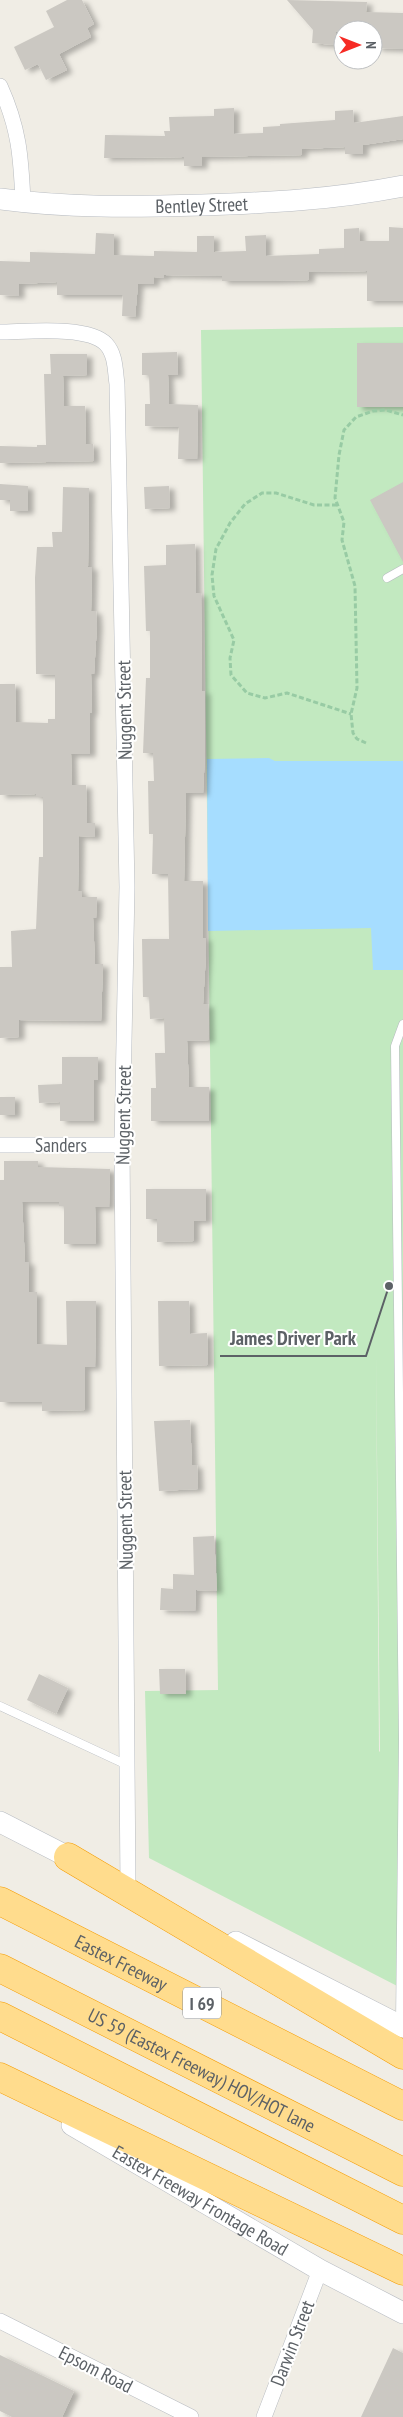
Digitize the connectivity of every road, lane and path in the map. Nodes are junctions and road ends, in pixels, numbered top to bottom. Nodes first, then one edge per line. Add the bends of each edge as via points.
1 (0, 86) edge
2 (403, 186) edge
3 (0, 199) edge
4 (22, 202) junction
5 (0, 332) edge
6 (403, 415) edge
7 (337, 505) junction
8 (403, 569) edge
9 (387, 578) dead end
10 (351, 714) junction
11 (366, 743) dead end
12 (403, 1024) edge
13 (0, 1145) edge
14 (122, 1146) junction
15 (400, 1158) edge
16 (0, 1706) edge
17 (128, 1765) junction
18 (0, 1822) edge
19 (68, 1857) junction
20 (128, 1888) junction
21 (0, 1901) edge
22 (0, 1968) edge
23 (0, 2016) edge
24 (402, 2026) edge
25 (403, 2055) edge
26 (0, 2077) edge
27 (0, 2085) edge
28 (403, 2106) edge
29 (403, 2172) edge
30 (403, 2220) edge
31 (320, 2270) junction
32 (403, 2271) edge
33 (403, 2312) edge
34 (0, 2321) edge
35 (191, 2417) edge
36 (264, 2417) edge

1 - 4 street via 12,113 19,141
2 - 4 main road, Bentley Street via 354,196 296,201 96,207
3 - 4 main road, Bentley Street
5 - 14 street, Nuggent Street via 84,333 106,344 114,359 127,858
6 - 7 path via 386,410 373,411 349,423 344,430 339,455
7 - 10 path via 344,522 342,540 355,586 357,688
7 - 10 path via 314,505 276,493 262,494 245,504 230,523 216,548 212,575 214,596 234,640 231,675 248,693 265,698 287,693
8 - 9 lane
10 - 11 path via 353,733
12 - 15 lane via 395,1046
13 - 14 street, Sanders
14 - 17 street, Nuggent Street
15 - 24 lane
16 - 17 lane
17 - 20 street, Nuggent Street
18 - 19 main road
19 - 20 main road
19 - 25 highway
20 - 24 main road
21 - 28 highway, Eastex Freeway / I 69
22 - 29 highway, US 59 (Eastex Freeway) HOV/HOT lane
23 - 30 highway
26 - 32 highway
27 - 31 main road, Eastex Freeway Frontage Road
31 - 33 main road, Eastex Freeway Frontage Road
31 - 36 street, Darwin Street
34 - 35 street, Epsom Road

